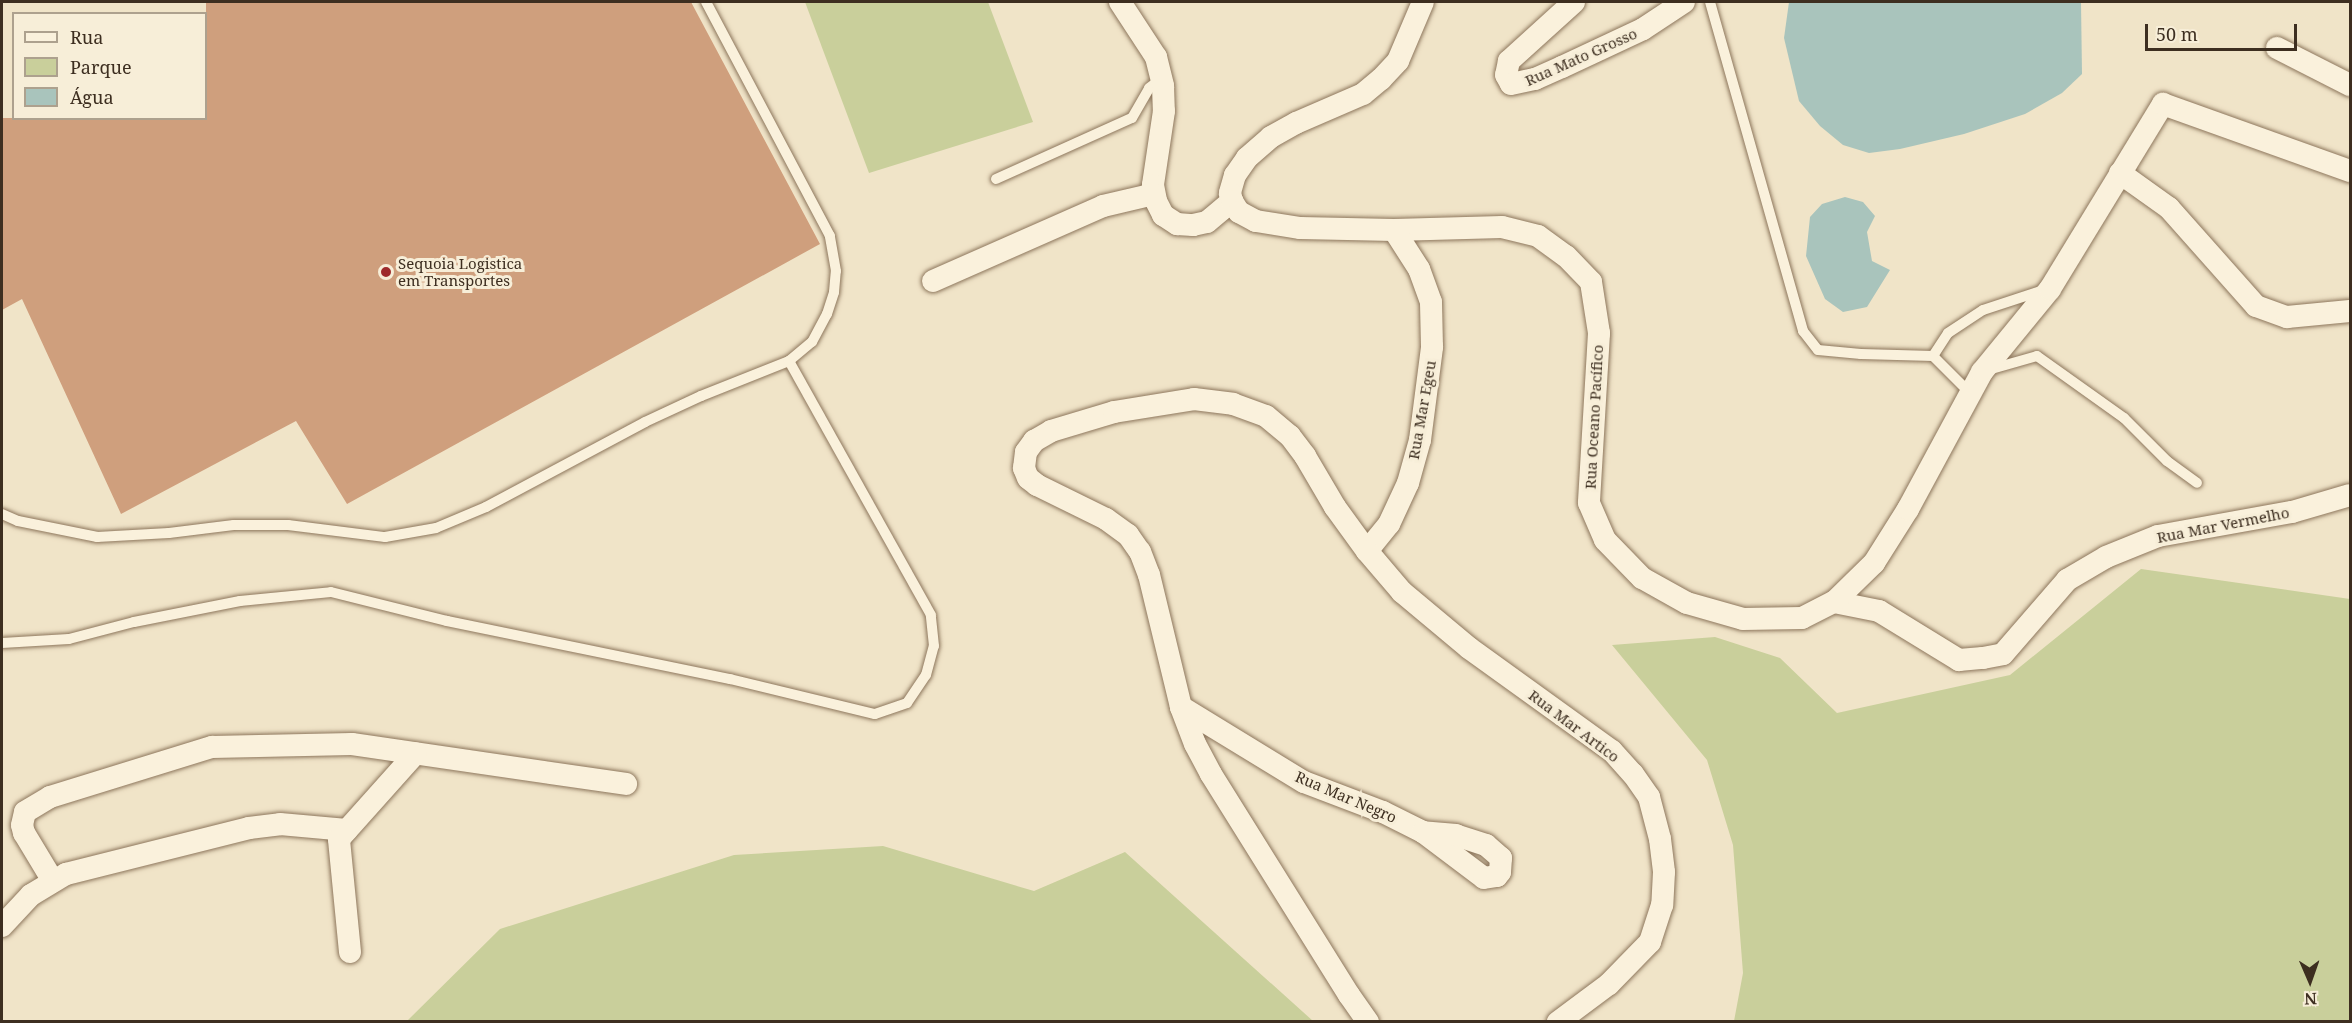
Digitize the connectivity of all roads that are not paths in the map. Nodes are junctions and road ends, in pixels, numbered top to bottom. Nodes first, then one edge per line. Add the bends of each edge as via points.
1 (706, 2) edge
2 (1120, 2) edge
3 (1423, 2) edge
4 (1574, 2) edge
5 (1684, 2) edge
6 (1710, 2) edge
7 (2277, 48) dead end
8 (1161, 78) junction
9 (2350, 85) edge
10 (2350, 171) edge
11 (2120, 173) junction
12 (996, 179) dead end
13 (1154, 194) junction
14 (1232, 201) junction
15 (1394, 230) junction
16 (933, 281) dead end
17 (2050, 289) junction
18 (2350, 311) edge
19 (1934, 356) junction
20 (789, 361) junction
21 (1982, 372) junction
22 (1970, 393) junction
23 (2197, 483) dead end
24 (2350, 495) edge
25 (2, 514) edge
26 (1367, 552) junction
27 (1834, 602) junction
28 (2, 643) edge
29 (1181, 707) junction
30 (416, 753) junction
31 (626, 784) dead end
32 (347, 830) junction
33 (1476, 873) dead end
34 (54, 881) junction
35 (2, 926) edge
36 (350, 952) dead end
37 (1368, 1022) edge
38 (1558, 1022) edge

1 - 20 lane via 830,236 836,271 827,314 812,342
2 - 8 street via 1156,57
3 - 14 street via 1398,61 1381,80 1363,94 1271,137 1246,158 1235,175
4 - 5 street, Rua Mato Grosso via 1509,61 1506,75 1511,84 1535,80 1573,63 1643,29
6 - 19 lane via 1803,331 1818,350
7 - 9 street
8 - 12 lane via 1149,88 1132,118
8 - 13 street via 1164,111
10 - 11 street, Rua Oceano Pacífico via 2163,104
11 - 17 street, Rua Oceano Pacífico
11 - 18 street via 2169,208 2256,306 2287,317
13 - 14 street via 1163,215 1177,224 1208,222
13 - 16 street via 1103,206
14 - 15 street, Rua Oceano Pacífico via 1239,212 1257,222 1300,228
15 - 26 street, Rua Mar Egeu via 1419,269 1431,302 1431,358 1420,441 1408,483 1389,524
15 - 27 street, Rua Oceano Pacífico via 1502,227 1538,236 1566,256 1591,282 1599,333 1589,503 1605,540 1642,578 1687,603 1743,619 1802,618
17 - 19 lane via 1983,310 1948,333
17 - 21 street, Rua Oceano Pacífico
19 - 22 lane
20 - 25 lane via 645,422 496,502 436,528 384,537 288,525 234,525 97,537 18,521
20 - 28 lane via 931,615 934,646 927,675 907,703 875,714 331,592 240,601 69,639
21 - 22 street, Rua Oceano Pacífico
21 - 23 lane via 2037,356 2124,418 2167,461
22 - 27 street, Rua Oceano Pacífico via 1908,509 1874,563
24 - 27 street, Rua Mar Vermelho via 2292,512 2158,536 2106,557 2067,580 2003,654 1959,660 1879,611
26 - 29 street, Rua Mar Artico via 1290,436 1266,416 1233,404 1194,399 1157,403 1051,431 1034,441 1026,452 1024,468 1029,478 1106,519 1128,535 1140,552
26 - 38 street, Rua Mar Artico via 1419,608 1612,751 1649,797 1664,872 1662,905 1650,942 1609,984
29 - 33 street, Rua Mar Negro via 1304,782 1423,832
29 - 37 street via 1211,774
30 - 31 street
30 - 32 street
30 - 34 street via 352,744 212,747 50,797 25,812 22,825
32 - 34 street via 280,824 249,828 66,874
32 - 36 street via 339,839
34 - 35 street via 31,895

